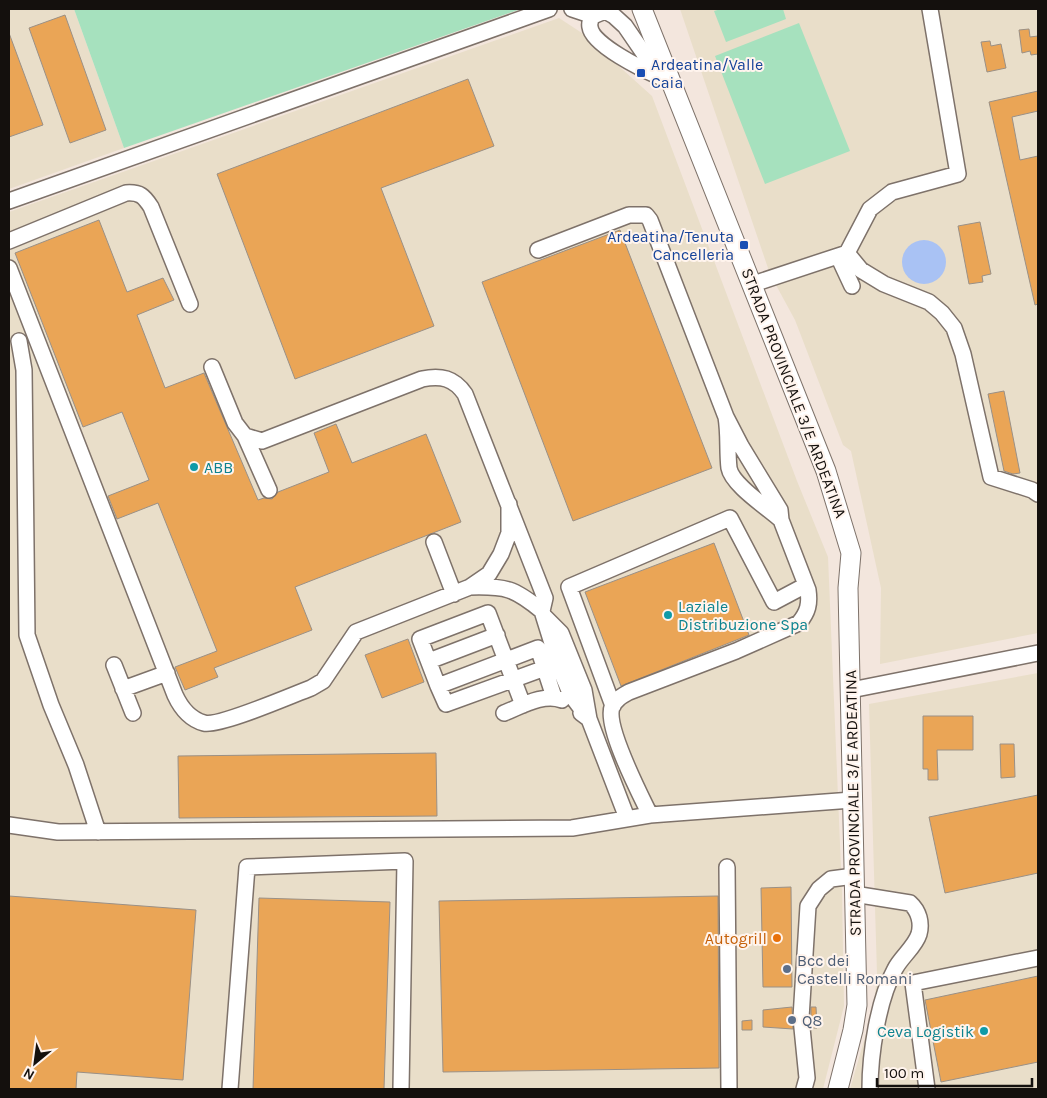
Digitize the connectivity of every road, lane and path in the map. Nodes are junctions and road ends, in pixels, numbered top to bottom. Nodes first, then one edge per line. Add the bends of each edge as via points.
1 (549, 9) edge
2 (572, 9) edge
3 (930, 9) edge
4 (642, 10) edge
5 (593, 16) junction
6 (664, 76) junction
7 (9, 201) edge
8 (9, 241) edge
9 (538, 250) dead end
10 (843, 254) junction
11 (9, 268) edge
12 (753, 284) junction
13 (852, 286) dead end
14 (190, 304) dead end
15 (19, 341) dead end
16 (212, 367) dead end
17 (726, 417) junction
18 (253, 442) junction
19 (269, 490) dead end
20 (1038, 494) edge
21 (509, 504) junction
22 (781, 520) junction
23 (434, 542) dead end
24 (806, 584) junction
25 (470, 587) junction
26 (454, 594) junction
27 (544, 614) junction
28 (496, 635) junction
29 (1038, 653) edge
30 (506, 660) junction
31 (429, 661) junction
32 (114, 665) dead end
33 (545, 668) junction
34 (166, 673) junction
35 (513, 680) junction
36 (438, 686) junction
37 (123, 688) junction
38 (851, 690) junction
39 (554, 697) junction
40 (523, 705) junction
41 (613, 706) junction
42 (133, 713) dead end
43 (504, 713) dead end
44 (589, 719) junction
45 (852, 800) junction
46 (650, 815) junction
47 (627, 818) junction
48 (9, 825) edge
49 (98, 832) junction
50 (728, 867) dead end
51 (854, 885) junction
52 (1038, 958) edge
53 (230, 1089) edge
54 (401, 1089) edge
55 (729, 1089) edge
56 (804, 1089) edge
57 (838, 1089) edge
58 (870, 1089) edge
59 (927, 1089) edge

1 - 7 street
2 - 5 street
3 - 10 street via 958,174 892,192 870,209
4 - 6 main road, STRADA PROVINCIALE 3/E ARDEATINA
5 - 6 street via 605,11 620,20
5 - 6 street via 589,26 600,41 636,65
6 - 12 main road, STRADA PROVINCIALE 3/E ARDEATINA
8 - 14 street via 126,193 136,192 151,207
9 - 17 street via 629,215 646,215
10 - 12 street
10 - 13 street
10 - 20 street via 884,284 929,302 942,313 954,328 963,354 991,478
11 - 34 street
12 - 38 main road, STRADA PROVINCIALE 3/E ARDEATINA via 826,471 851,553 848,588
15 - 49 street via 24,370 27,635
16 - 18 street via 235,423
17 - 22 street via 780,510
17 - 22 street via 730,439 729,469 734,480
18 - 19 street
18 - 21 street via 437,376 459,385 465,394
21 - 25 street via 509,533 501,554 489,574
21 - 27 street via 545,598
22 - 24 street
23 - 26 street
24 - 41 street via 809,601 800,623 629,692 617,699
24 - 41 street via 774,602 730,518 569,587
25 - 26 street
25 - 27 street via 501,586 526,598
26 - 34 street via 356,632 323,681 311,688 213,724 196,720 181,708
27 - 44 street via 561,633 584,690
28 - 30 street
28 - 31 street
28 - 31 street via 488,613 420,639
29 - 38 street
30 - 33 street via 538,648
30 - 35 street
30 - 36 street
31 - 36 street
32 - 37 street
33 - 35 street
33 - 39 street
34 - 37 street
35 - 36 street via 446,704
35 - 40 street
37 - 42 street
38 - 45 main road, STRADA PROVINCIALE 3/E ARDEATINA
39 - 40 street
39 - 44 street
40 - 43 street
41 - 46 street via 611,724
44 - 47 street
45 - 46 street
45 - 51 main road, STRADA PROVINCIALE 3/E ARDEATINA
46 - 47 street
47 - 49 street via 572,828
48 - 49 street via 41,831
50 - 55 street
51 - 56 street via 831,880 819,889 808,906 801,1018 807,1078
51 - 57 main road, STRADA PROVINCIALE 3/E ARDEATINA via 857,1005
51 - 58 street via 910,902 918,912 920,923 917,939 900,960 887,988 871,1058
52 - 59 street via 912,983
53 - 54 street via 247,868 405,861

